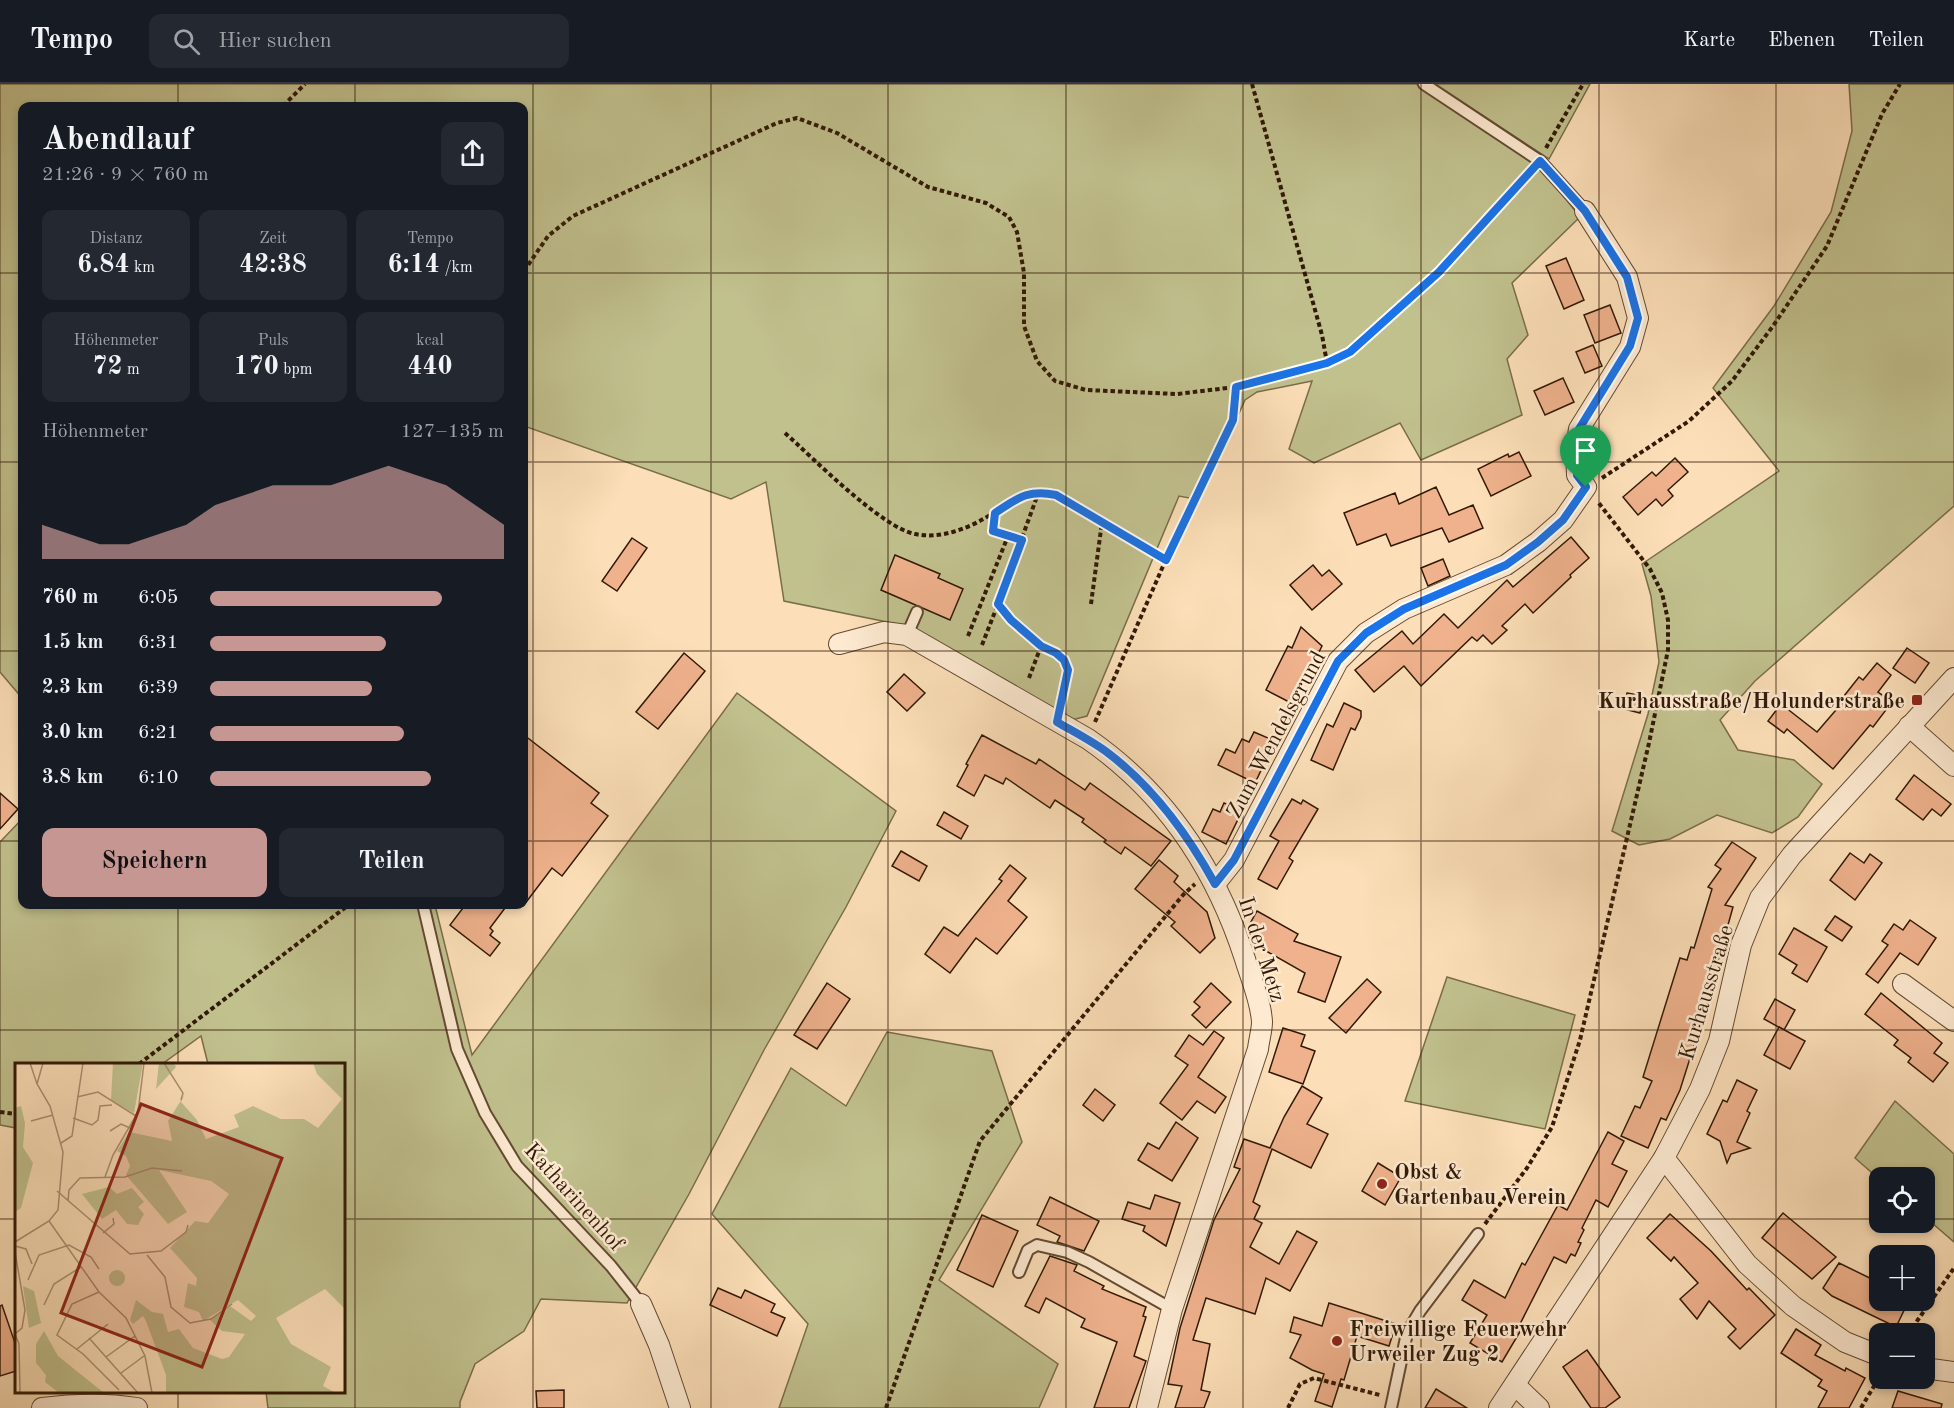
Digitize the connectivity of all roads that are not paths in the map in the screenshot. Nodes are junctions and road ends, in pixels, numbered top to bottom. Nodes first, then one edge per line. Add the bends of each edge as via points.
1 (1424, 84) edge
2 (1585, 211) joint
3 (917, 612) dead end
4 (907, 635) junction
5 (839, 644) dead end
6 (1954, 678) edge
7 (1909, 726) junction
8 (1954, 766) edge
9 (1212, 878) junction
10 (424, 909) edge
11 (1903, 984) dead end
12 (1954, 1021) edge
13 (1664, 1158) junction
14 (1478, 1234) road end
15 (1019, 1272) dead end
16 (641, 1304) joint
17 (1172, 1310) junction
18 (1869, 1352) edge
19 (1935, 1369) edge
20 (1954, 1372) edge
21 (1515, 1385) junction
22 (1392, 1403) edge
23 (114, 1406) edge
24 (42, 1408) edge
25 (136, 1408) edge
26 (680, 1408) edge
27 (1147, 1408) edge
28 (1499, 1408) edge
29 (1539, 1408) edge

1 - 2 lane via 1540,161
2 - 9 street, Zum Wendelsgrund via 1627,277 1638,318 1630,346 1579,429 1577,475 1586,487 1563,520 1506,565 1404,609 1366,633 1338,661 1234,860
3 - 4 lane
4 - 5 street, In der Metz via 884,632
4 - 9 street, In der Metz via 1110,754 1163,806
6 - 7 street, Kurhausstraße
7 - 8 street
7 - 13 street, Kurhausstraße via 1792,855 1760,898 1741,945 1719,1041 1700,1089
9 - 17 street, In der Metz via 1239,942 1262,1021 1258,1049
10 - 16 lane, Katharinenhof via 457,1049 485,1113 517,1166
11 - 12 street
13 - 18 street via 1747,1264 1793,1306 1845,1342
13 - 21 street, Kurhausstraße
14 - 22 lane via 1407,1333
15 - 17 lane via 1028,1250 1037,1245 1067,1252
16 - 26 street
17 - 27 street, In der Metz
19 - 20 street
21 - 28 street, Kurhausstraße
21 - 29 street
23 - 24 street via 74,1404
23 - 25 street

